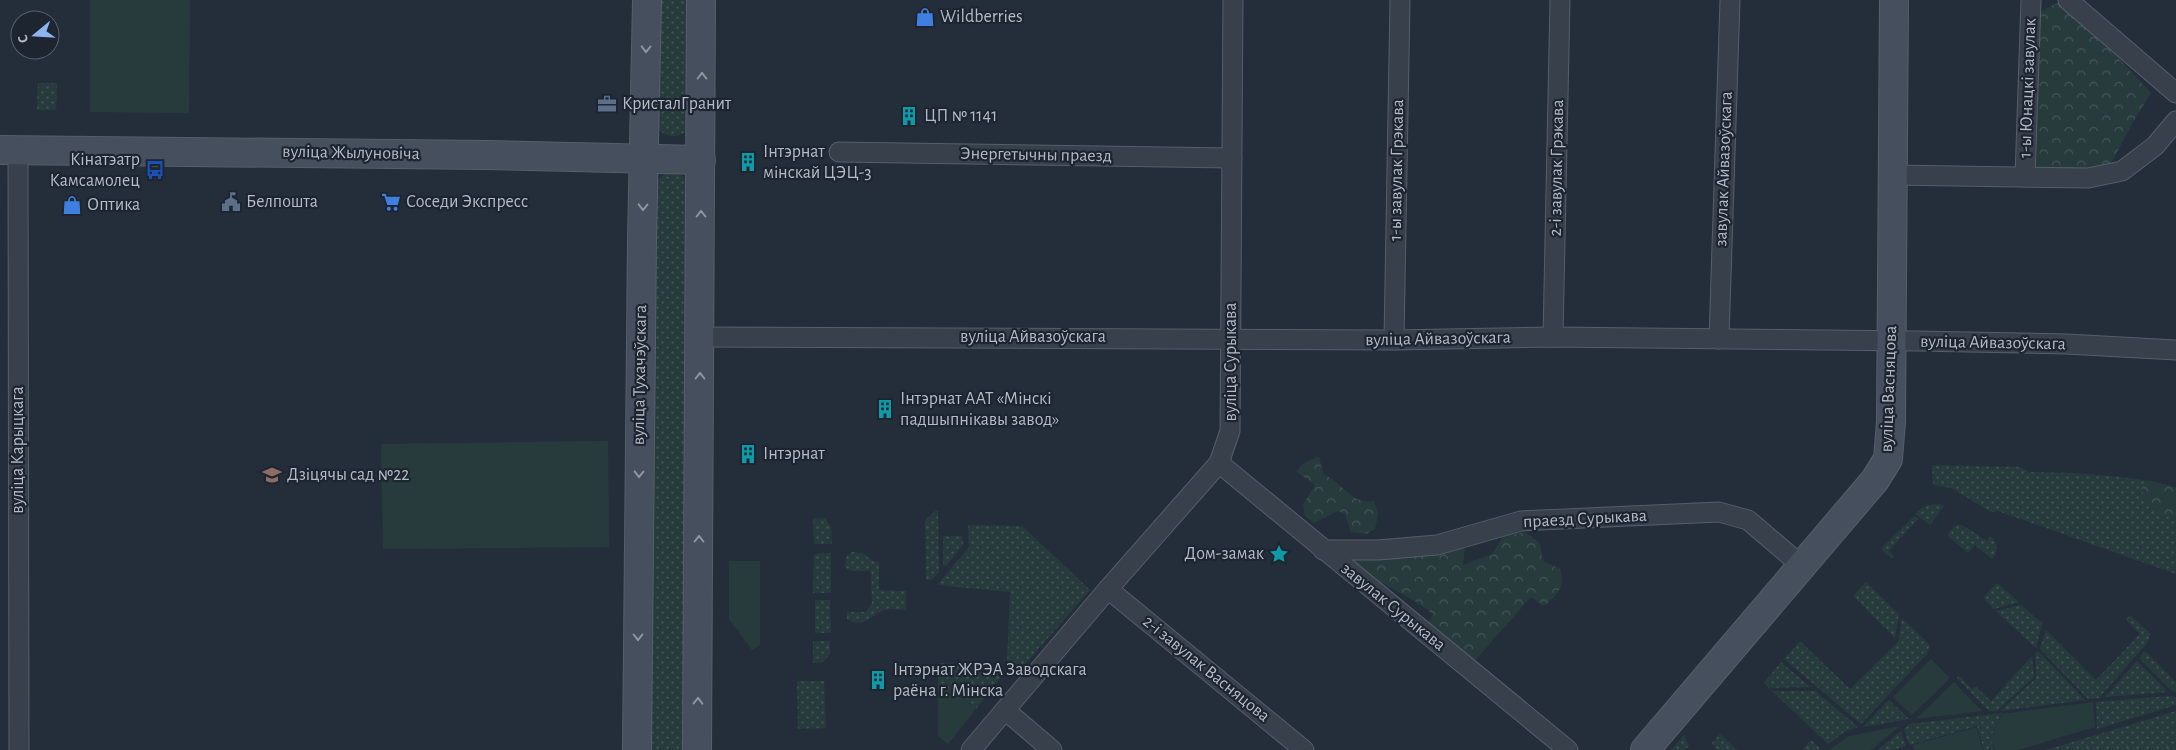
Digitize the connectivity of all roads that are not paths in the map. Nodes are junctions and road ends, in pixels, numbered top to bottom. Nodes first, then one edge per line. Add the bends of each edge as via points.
1 (647, 0) edge
2 (701, 0) edge
3 (1233, 0) edge
4 (1400, 0) edge
5 (1560, 0) edge
6 (1730, 0) edge
7 (1894, 0) edge
8 (2031, 0) edge
9 (2068, 0) edge
10 (2176, 92) edge
11 (2176, 121) edge
12 (9, 151) edge
13 (839, 152) dead end
14 (644, 158) junction
15 (1232, 158) junction
16 (701, 160) junction
17 (1892, 175) junction
18 (2025, 177) junction
19 (700, 337) junction
20 (1554, 337) junction
21 (1231, 339) junction
22 (1719, 339) junction
23 (1394, 340) junction
24 (1891, 340) junction
25 (2176, 350) edge
26 (1219, 463) junction
27 (1323, 550) junction
28 (1802, 566) junction
29 (1108, 589) junction
30 (1005, 710) junction
31 (19, 750) edge
32 (637, 750) edge
33 (697, 750) edge
34 (971, 750) edge
35 (1052, 750) edge
36 (1304, 750) edge
37 (1568, 750) edge
38 (1645, 750) edge

1 -> 14 main road, вуліца Тухачэўскага
16 -> 2 main road
3 - 15 street, вуліца Сурыкава
4 - 23 street, 1-ы завулак Грэкава
5 - 20 street, 2-і завулак Грэкава
6 - 22 street, завулак Айвазоўскага
7 - 17 main road, вуліца Васняцова
8 - 18 street, 1-ы Юнацкі завулак
9 - 10 street
11 - 18 street, 1-ы Юнацкі завулак via 2155,146 2122,171 2088,178
12 - 14 main road, вуліца Жылуновіча via 334,152
12 - 31 street, вуліца Карыцкага
13 - 15 street, Энергетычны праезд
14 - 16 main road, вуліца Жылуновіча
14 -> 32 main road, вуліца Тухачэўскага
15 - 21 street, вуліца Сурыкава
19 -> 16 main road
17 - 18 street, 1-ы Юнацкі завулак
17 - 24 main road, вуліца Васняцова
19 - 21 street, вуліца Айвазоўскага
33 -> 19 main road
20 - 22 street, вуліца Айвазоўскага
20 - 23 street, вуліца Айвазоўскага
21 - 23 street, вуліца Айвазоўскага
21 - 26 street, вуліца Сурыкава via 1230,431
22 - 24 street, вуліца Айвазоўскага
24 - 25 street, вуліца Айвазоўскага
24 - 28 main road, вуліца Васняцова via 1888,459
26 - 27 street, завулак Сурыкава
26 - 29 street, вуліца Сурыкава
27 - 28 street, праезд Сурыкава via 1437,545 1521,521 1719,512 1748,520
27 - 37 street, завулак Сурыкава
28 - 38 main road, вуліца Васняцова
29 - 30 street, вуліца Сурыкава
29 - 36 street, 2-і завулак Васняцова
30 - 34 street, вуліца Сурыкава
30 - 35 street

